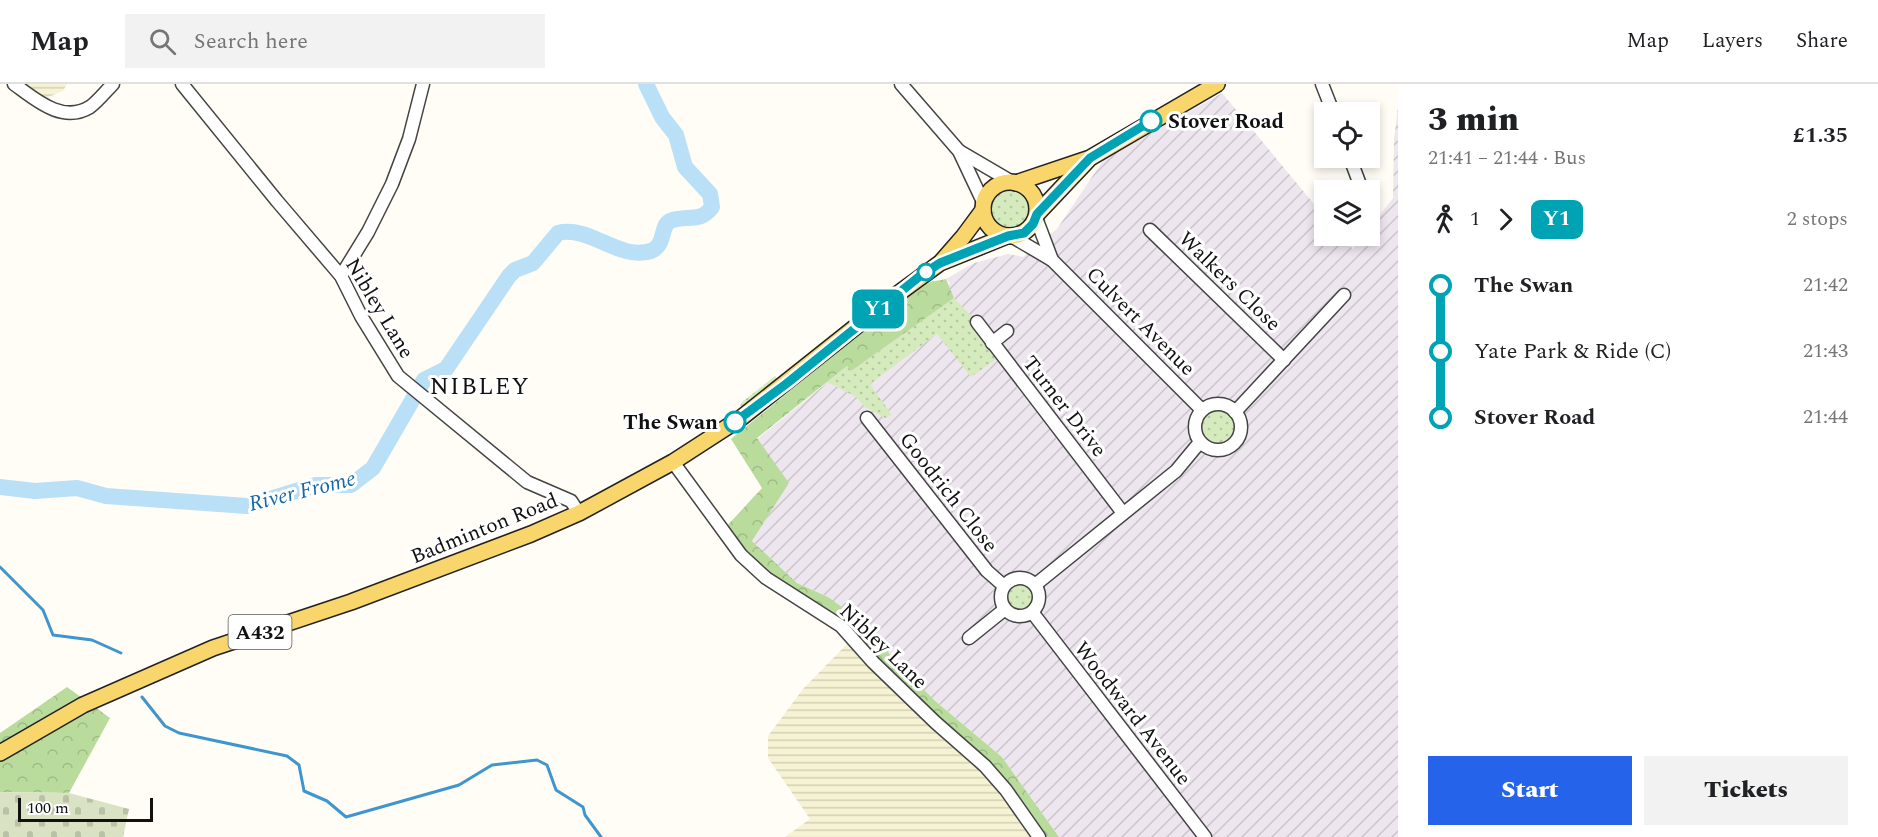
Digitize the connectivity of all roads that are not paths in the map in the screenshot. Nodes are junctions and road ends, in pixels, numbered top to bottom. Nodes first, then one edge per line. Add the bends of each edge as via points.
1 (14, 84) edge
2 (113, 84) edge
3 (182, 84) edge
4 (423, 84) edge
5 (901, 84) edge
6 (1322, 84) edge
7 (1210, 86) edge
8 (1329, 102) edge
9 (959, 151) junction
10 (1090, 158) junction
11 (1014, 182) junction
12 (983, 207) junction
13 (1037, 216) junction
14 (1150, 230) dead end
15 (1009, 236) junction
16 (1052, 260) junction
17 (940, 263) junction
18 (341, 276) junction
19 (1344, 295) dead end
20 (977, 322) dead end
21 (1007, 331) dead end
22 (992, 343) junction
23 (1284, 360) junction
24 (1202, 410) junction
25 (1235, 412) junction
26 (867, 418) dead end
27 (1200, 442) junction
28 (673, 462) junction
29 (579, 513) junction
30 (1123, 513) junction
31 (1004, 585) junction
32 (1035, 585) junction
33 (1005, 609) junction
34 (1032, 612) junction
35 (969, 638) dead end
36 (0, 753) edge
37 (1039, 837) edge
38 (1205, 837) edge

1 - 2 street via 52,109 69,113 90,107
3 - 18 street, Nibley Lane
4 - 18 street via 410,139 392,184
5 - 9 street
6 - 8 street
7 - 10 main road
9 - 11 street
9 - 12 street
10 - 11 main road
10 - 13 main road
11 - 12 main road via 997,185 986,196
11 - 13 main road via 1035,197
12 - 15 main road via 990,228
12 - 17 main road, Badminton Road / A432
13 - 15 main road via 1024,233
13 - 16 street, Culvert Avenue
14 - 23 street, Walkers Close
15 - 16 street, Culvert Avenue
15 - 17 main road, Badminton Road / A432
16 - 24 street, Culvert Avenue
17 - 28 main road, Badminton Road / A432 via 741,418
18 - 29 street, Nibley Lane via 399,376 527,482 571,501
19 - 23 street
20 - 22 street, Turner Drive
21 - 22 street
22 - 30 street, Turner Drive
23 - 25 street
24 - 25 street via 1215,404 1226,405
24 - 27 street via 1195,423
25 - 27 street via 1241,423 1235,443 1223,450 1210,449
26 - 31 street, Goodrich Close via 987,571
27 - 30 street via 1176,471
28 - 29 main road, Badminton Road / A432
28 - 37 street, Nibley Lane via 741,555 766,578 841,626 873,662 985,766
29 - 36 main road, Badminton Road / A432 via 351,602 213,648 83,705
30 - 32 street
31 - 32 street via 1016,578
31 - 33 street via 1000,595
32 - 34 street via 1039,596
33 - 34 street via 1021,616
33 - 35 street
34 - 38 street, Woodward Avenue

